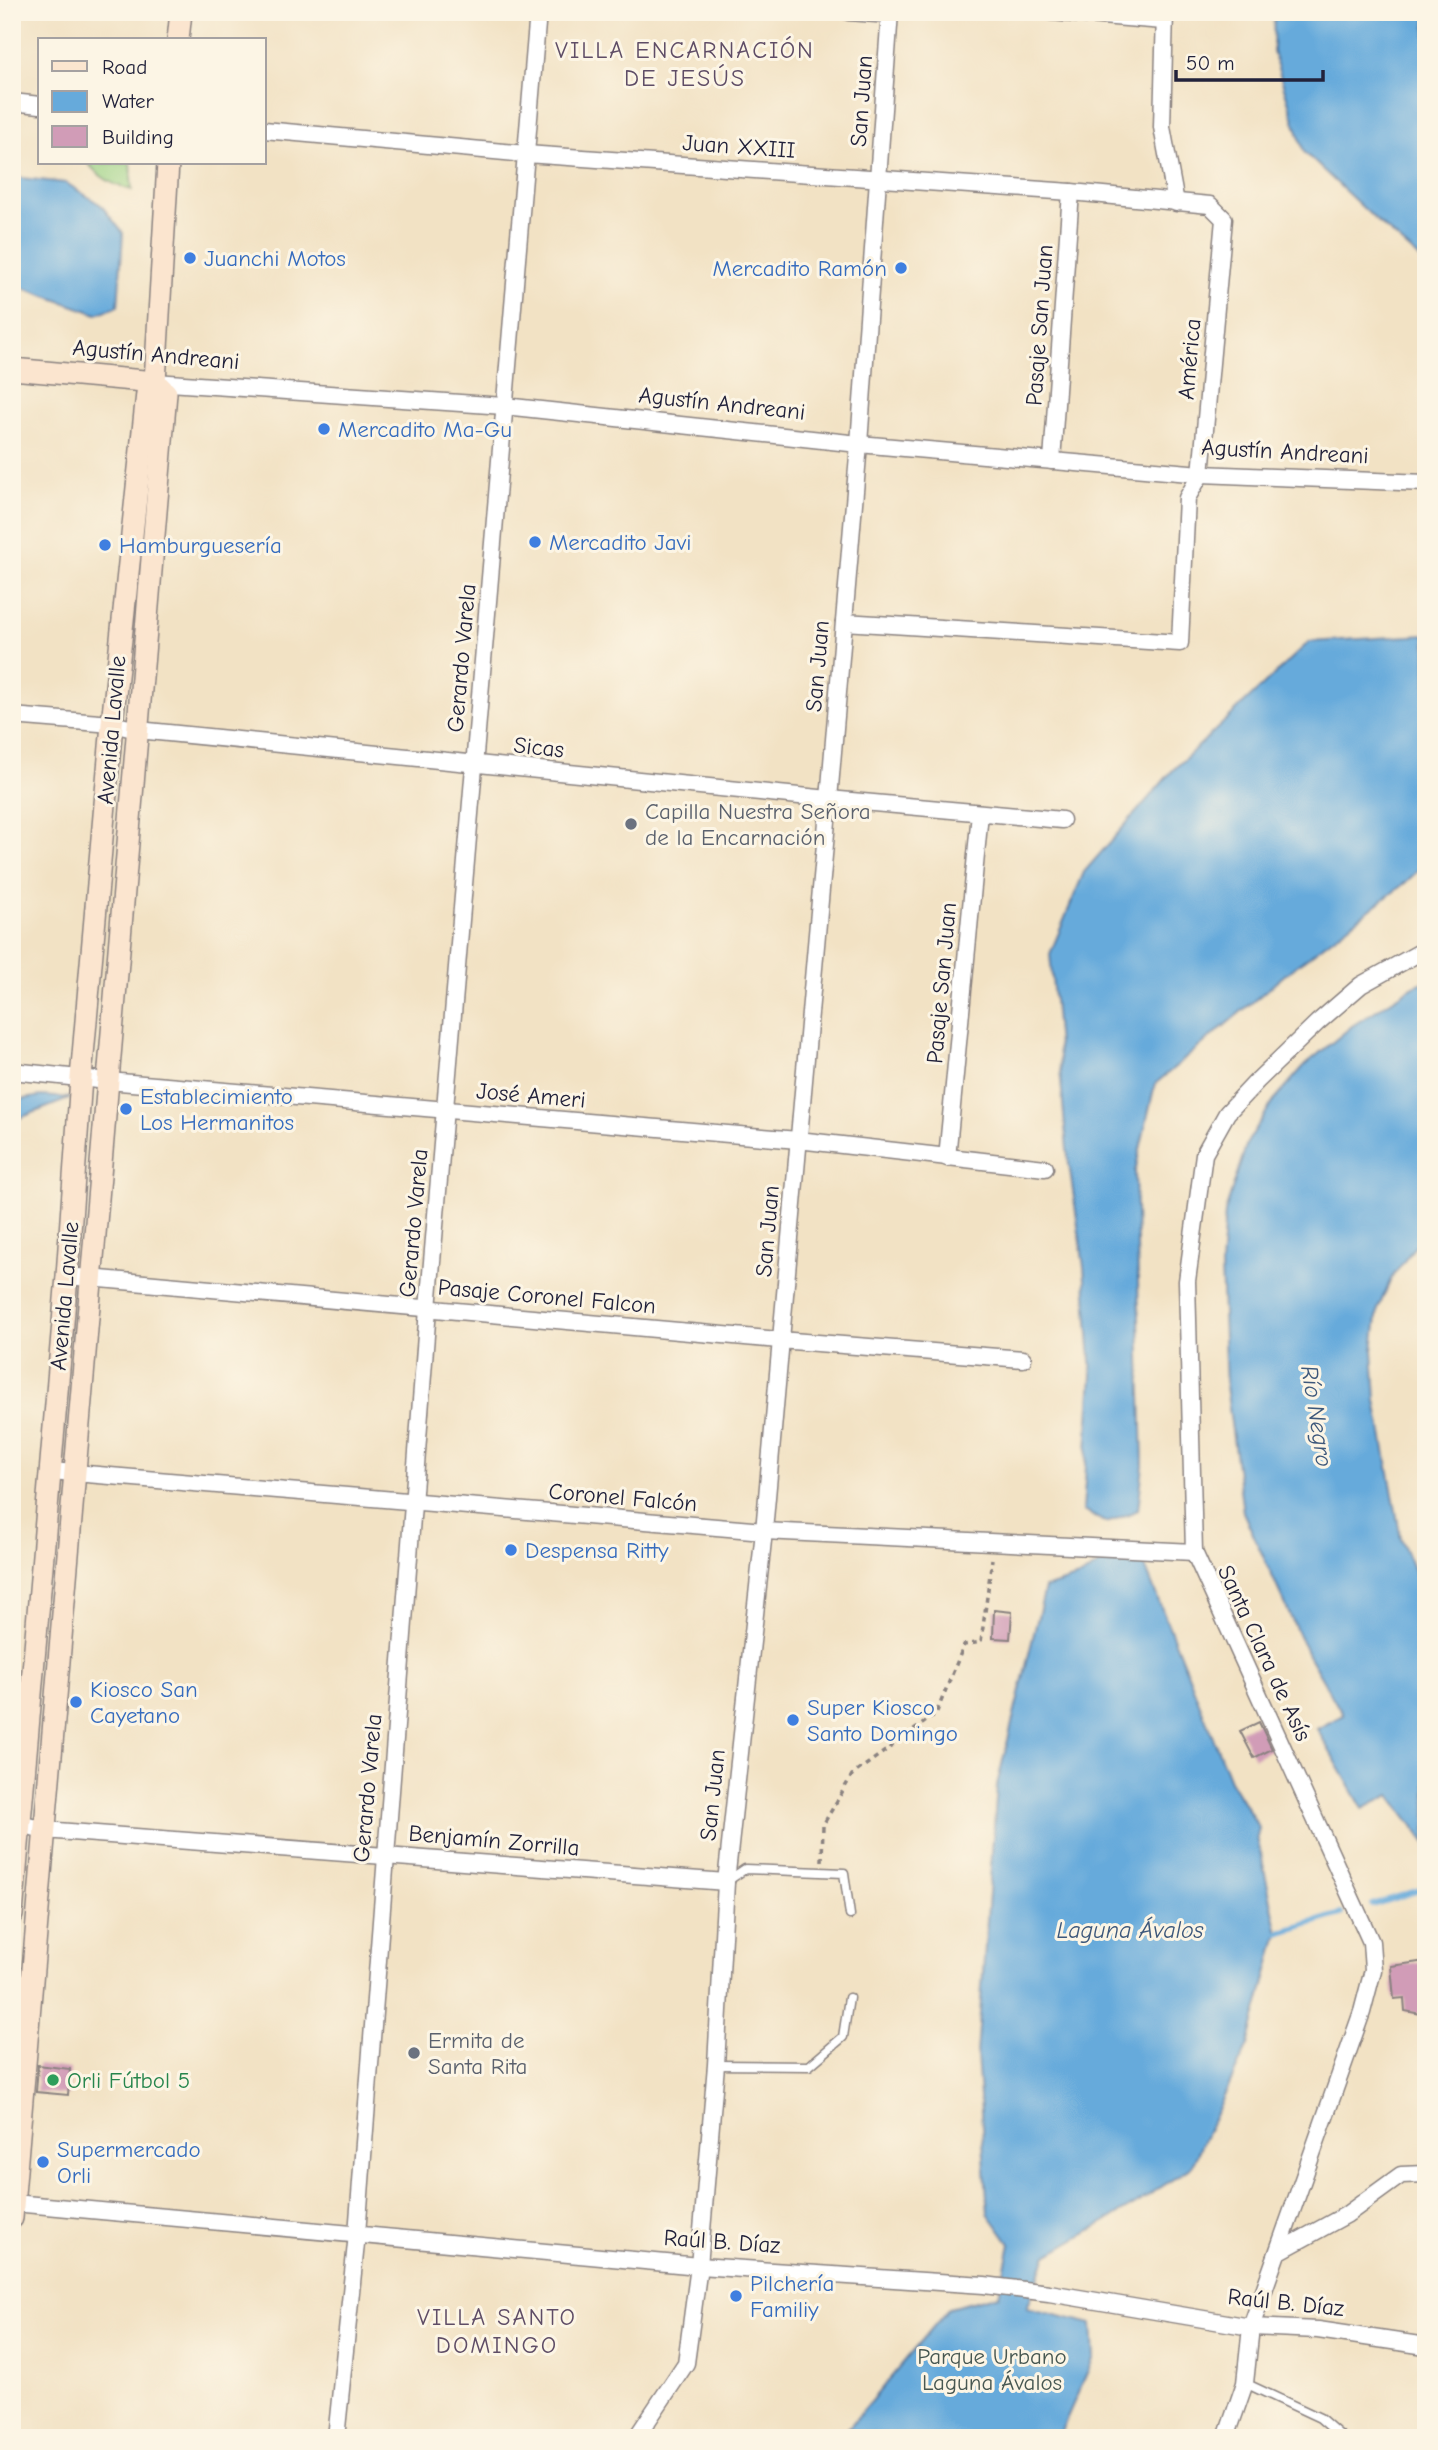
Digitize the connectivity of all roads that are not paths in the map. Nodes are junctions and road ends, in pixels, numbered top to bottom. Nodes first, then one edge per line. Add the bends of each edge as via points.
1 (181, 12) edge
2 (538, 12) edge
3 (849, 12) edge
4 (1051, 12) edge
5 (891, 13) edge
6 (1165, 17) edge
7 (178, 38) edge
8 (12, 102) edge
9 (38, 105) edge
10 (266, 130) edge
11 (526, 154) junction
12 (168, 164) edge
13 (879, 178) junction
14 (1071, 191) junction
15 (1176, 203) junction
16 (1210, 205) joint
17 (12, 369) edge
18 (155, 382) junction
19 (505, 406) junction
20 (859, 443) junction
21 (1052, 461) junction
22 (1201, 474) junction
23 (1426, 484) edge
24 (844, 622) junction
25 (12, 716) edge
26 (112, 724) junction
27 (138, 730) junction
28 (476, 764) junction
29 (829, 799) junction
30 (981, 813) junction
31 (1062, 820) dead end
32 (1426, 949) edge
33 (12, 1071) edge
34 (81, 1078) junction
35 (108, 1081) junction
36 (447, 1111) junction
37 (798, 1140) junction
38 (947, 1158) junction
39 (1045, 1168) dead end
40 (67, 1276) junction
41 (90, 1279) junction
42 (428, 1309) junction
43 (779, 1340) junction
44 (1023, 1359) dead end
45 (51, 1471) junction
46 (77, 1474) junction
47 (413, 1503) junction
48 (764, 1531) junction
49 (1194, 1552) junction
50 (16, 1822) edge
51 (44, 1830) junction
52 (385, 1854) junction
53 (726, 1882) junction
54 (12, 1914) edge
55 (850, 1915) dead end
56 (849, 1998) dead end
57 (716, 2065) junction
58 (1426, 2174) edge
59 (13, 2208) edge
60 (357, 2234) junction
61 (1280, 2251) junction
62 (699, 2266) junction
63 (1251, 2327) junction
64 (1426, 2346) edge
65 (1245, 2383) junction
66 (336, 2438) edge
67 (636, 2438) edge
68 (1226, 2438) edge
69 (1343, 2438) edge

1 - 7 main road
2 - 11 street, Gerardo Varela
3 - 5 street
4 - 6 street
5 - 13 street, San Juan
6 - 15 street via 1162,127
8 - 9 street
10 - 11 street, Juan XXIII
11 - 13 street, Juan XXIII
11 - 19 street, Gerardo Varela
12 - 18 main road, Avenida Lavalle
13 - 14 street, Juan XXIII
13 - 20 street, San Juan
14 - 15 street, Juan XXIII
14 - 21 street, Pasaje San Juan
15 - 16 street, Juan XXIII
16 - 22 street, América via 1224,219
17 - 18 main road, Agustín Andreani
18 - 19 street, Agustín Andreani
18 - 26 main road, Avenida Lavalle via 147,393
18 - 27 main road, Avenida Lavalle via 166,393
19 - 20 street, Agustín Andreani
19 - 28 street, Gerardo Varela
20 - 21 street, Agustín Andreani
20 - 24 street, San Juan
21 - 22 street, Agustín Andreani
22 - 23 street, Agustín Andreani
22 - 24 street, América via 1187,498 1180,643
24 - 29 street, San Juan
25 - 26 street, Sicas
26 - 27 street, Sicas
26 - 34 main road, Avenida Lavalle
27 - 28 street, Sicas
27 - 35 main road, Avenida Lavalle
28 - 29 street, Sicas
28 - 36 street, Gerardo Varela
29 - 30 street, Sicas
29 - 37 street, San Juan
30 - 31 street, Sicas
30 - 38 street, Pasaje San Juan
32 - 49 street, Santa Clara de Asís via 1362,985 1317,1023 1227,1114 1204,1154 1187,1281
33 - 34 street, José Ameri
34 - 35 street, José Ameri
34 - 40 main road, Avenida Lavalle
35 - 36 street, José Ameri
35 - 41 main road, Avenida Lavalle
36 - 37 street, José Ameri
36 - 42 street, Gerardo Varela
37 - 38 street, José Ameri
37 - 43 street, San Juan
38 - 39 street, José Ameri
40 - 41 street, Pasaje Coronel Falcon
40 - 45 main road, Avenida Lavalle
41 - 42 street, Pasaje Coronel Falcon
41 - 46 main road, Avenida Lavalle
42 - 43 street, Pasaje Coronel Falcon
42 - 47 street, Gerardo Varela
43 - 44 street, Pasaje Coronel Falcon
43 - 48 street, San Juan
45 - 46 street, Coronel Falcón
45 - 50 main road, Avenida Lavalle
46 - 47 street, Coronel Falcón
46 - 51 main road, Avenida Lavalle
47 - 48 street, Coronel Falcón
47 - 52 street, Gerardo Varela
48 - 49 street, Coronel Falcón
48 - 53 street, San Juan
49 - 61 street, Santa Clara de Asís via 1371,1942 1373,1970 1368,1994
50 - 51 street, Benjamín Zorrilla
50 - 54 main road, Avenida Lavalle
51 - 52 street, Benjamín Zorrilla
51 - 59 main road, Avenida Lavalle
52 - 53 street, Benjamín Zorrilla
52 - 60 street, Gerardo Varela
53 - 55 lane, Benjamín Zorrilla via 745,1869 845,1873
53 - 57 street, San Juan
56 - 57 lane via 843,2037 809,2066
57 - 62 street, San Juan
58 - 61 street via 1401,2175 1346,2215
59 - 60 street, Raúl B. Díaz
60 - 62 street, Raúl B. Díaz
60 - 66 street, Gerardo Varela
61 - 63 street, Santa Clara de Asís
62 - 63 street, Raúl B. Díaz via 984,2285
62 - 67 street, San Juan via 686,2363
63 - 64 street, Raúl B. Díaz via 1318,2330
63 - 65 street, Santa Clara de Asís
65 - 68 street, Santa Clara de Asís
65 - 69 lane via 1320,2418

